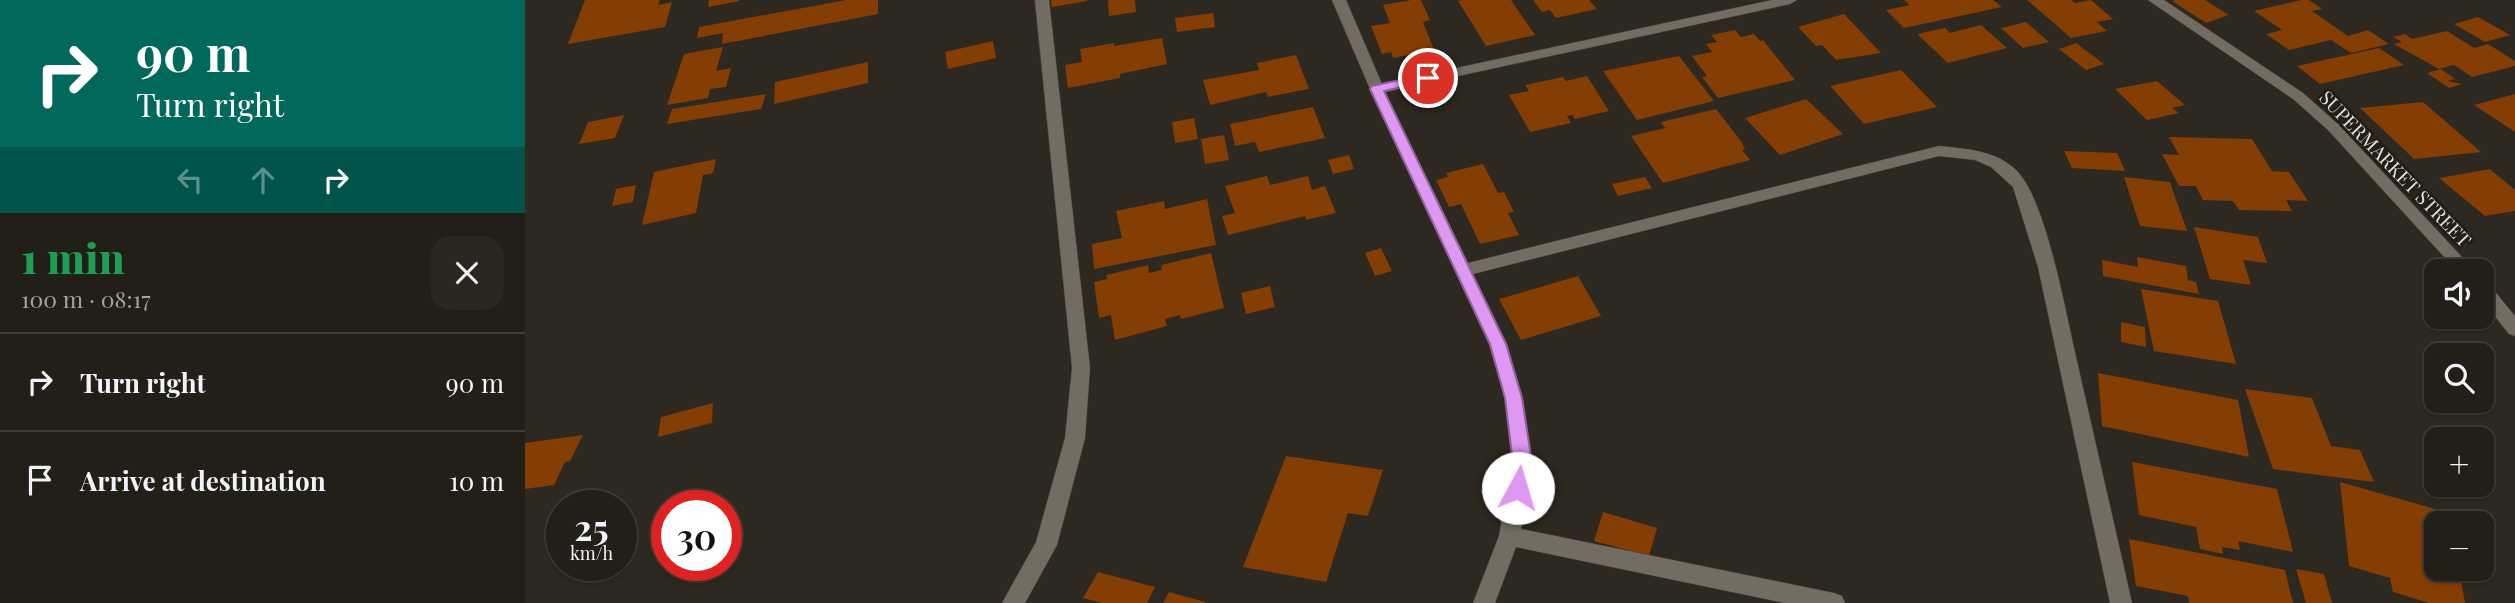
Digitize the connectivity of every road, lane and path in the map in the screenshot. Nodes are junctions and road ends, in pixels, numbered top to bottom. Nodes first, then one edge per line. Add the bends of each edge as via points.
1 (1042, 0) edge
2 (1339, 0) edge
3 (1790, 0) edge
4 (2155, 0) edge
5 (1377, 89) junction
6 (2456, 259) edge
7 (1462, 271) junction
8 (2494, 302) edge
9 (2515, 329) edge
10 (1509, 537) junction
11 (1013, 603) edge
12 (1484, 603) edge
13 (1833, 603) edge
14 (2121, 603) edge

1 - 11 street via 1081,368 1075,438 1046,545
2 - 5 street
3 - 5 street
4 - 6 street, SUPERMARKET STREET via 2307,104
5 - 7 street
7 - 10 street via 1498,344 1514,398 1523,463
7 - 14 street via 1939,151 1978,155 1996,163 2020,185 2047,267
8 - 9 street
10 - 12 street
10 - 13 street

